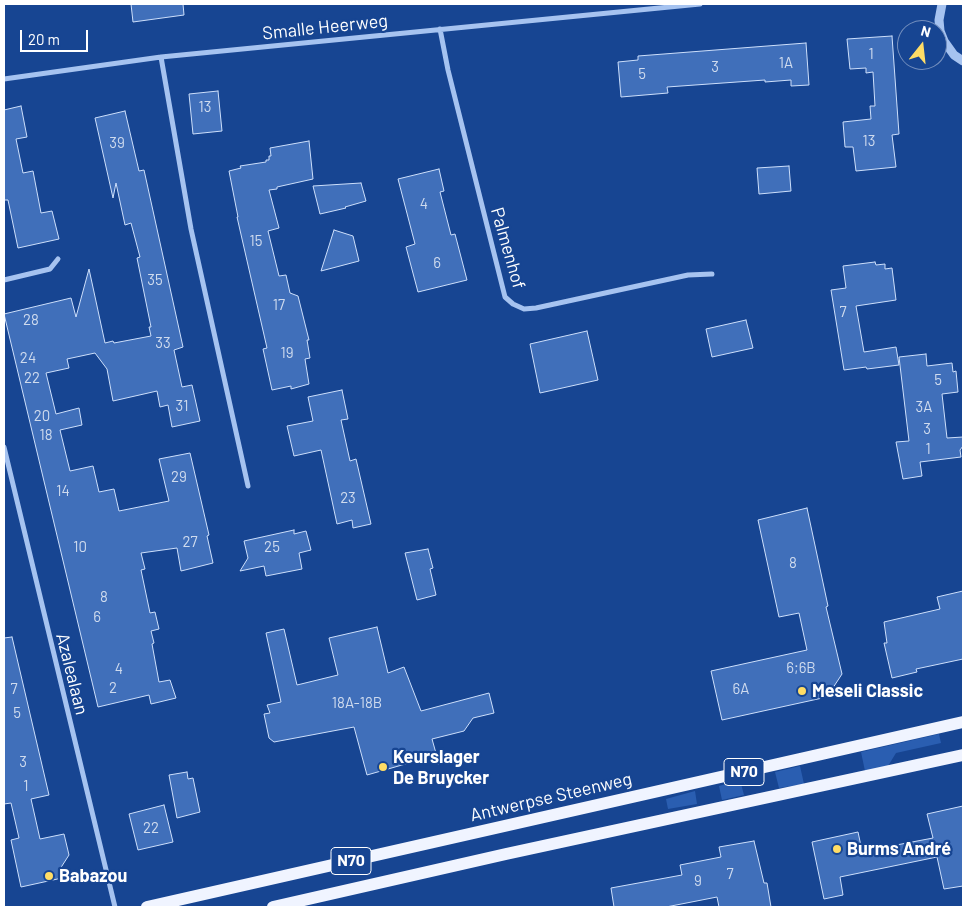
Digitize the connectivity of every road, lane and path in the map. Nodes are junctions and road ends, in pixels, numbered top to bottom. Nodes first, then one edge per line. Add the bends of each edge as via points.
1 (700, 4) edge
2 (942, 4) edge
3 (440, 29) junction
4 (161, 57) junction
5 (963, 61) edge
6 (4, 79) edge
7 (58, 259) dead end
8 (712, 274) dead end
9 (4, 280) edge
10 (4, 447) edge
11 (248, 486) dead end
12 (963, 722) edge
13 (963, 755) edge
14 (114, 907) edge
15 (147, 907) edge
16 (272, 907) edge

1 - 3 street, Smalle Heerweg
2 - 5 street via 939,20 942,36 954,55
3 - 4 street, Smalle Heerweg
3 - 8 street, Palmenhof via 505,297 512,304 524,309 536,308 688,275
4 - 6 street, Smalle Heerweg
4 - 11 street via 191,229
7 - 9 street via 50,270
10 - 14 street, Azalealaan
12 - 15 main road, Antwerpse Steenweg / N70
13 - 16 main road, N70

